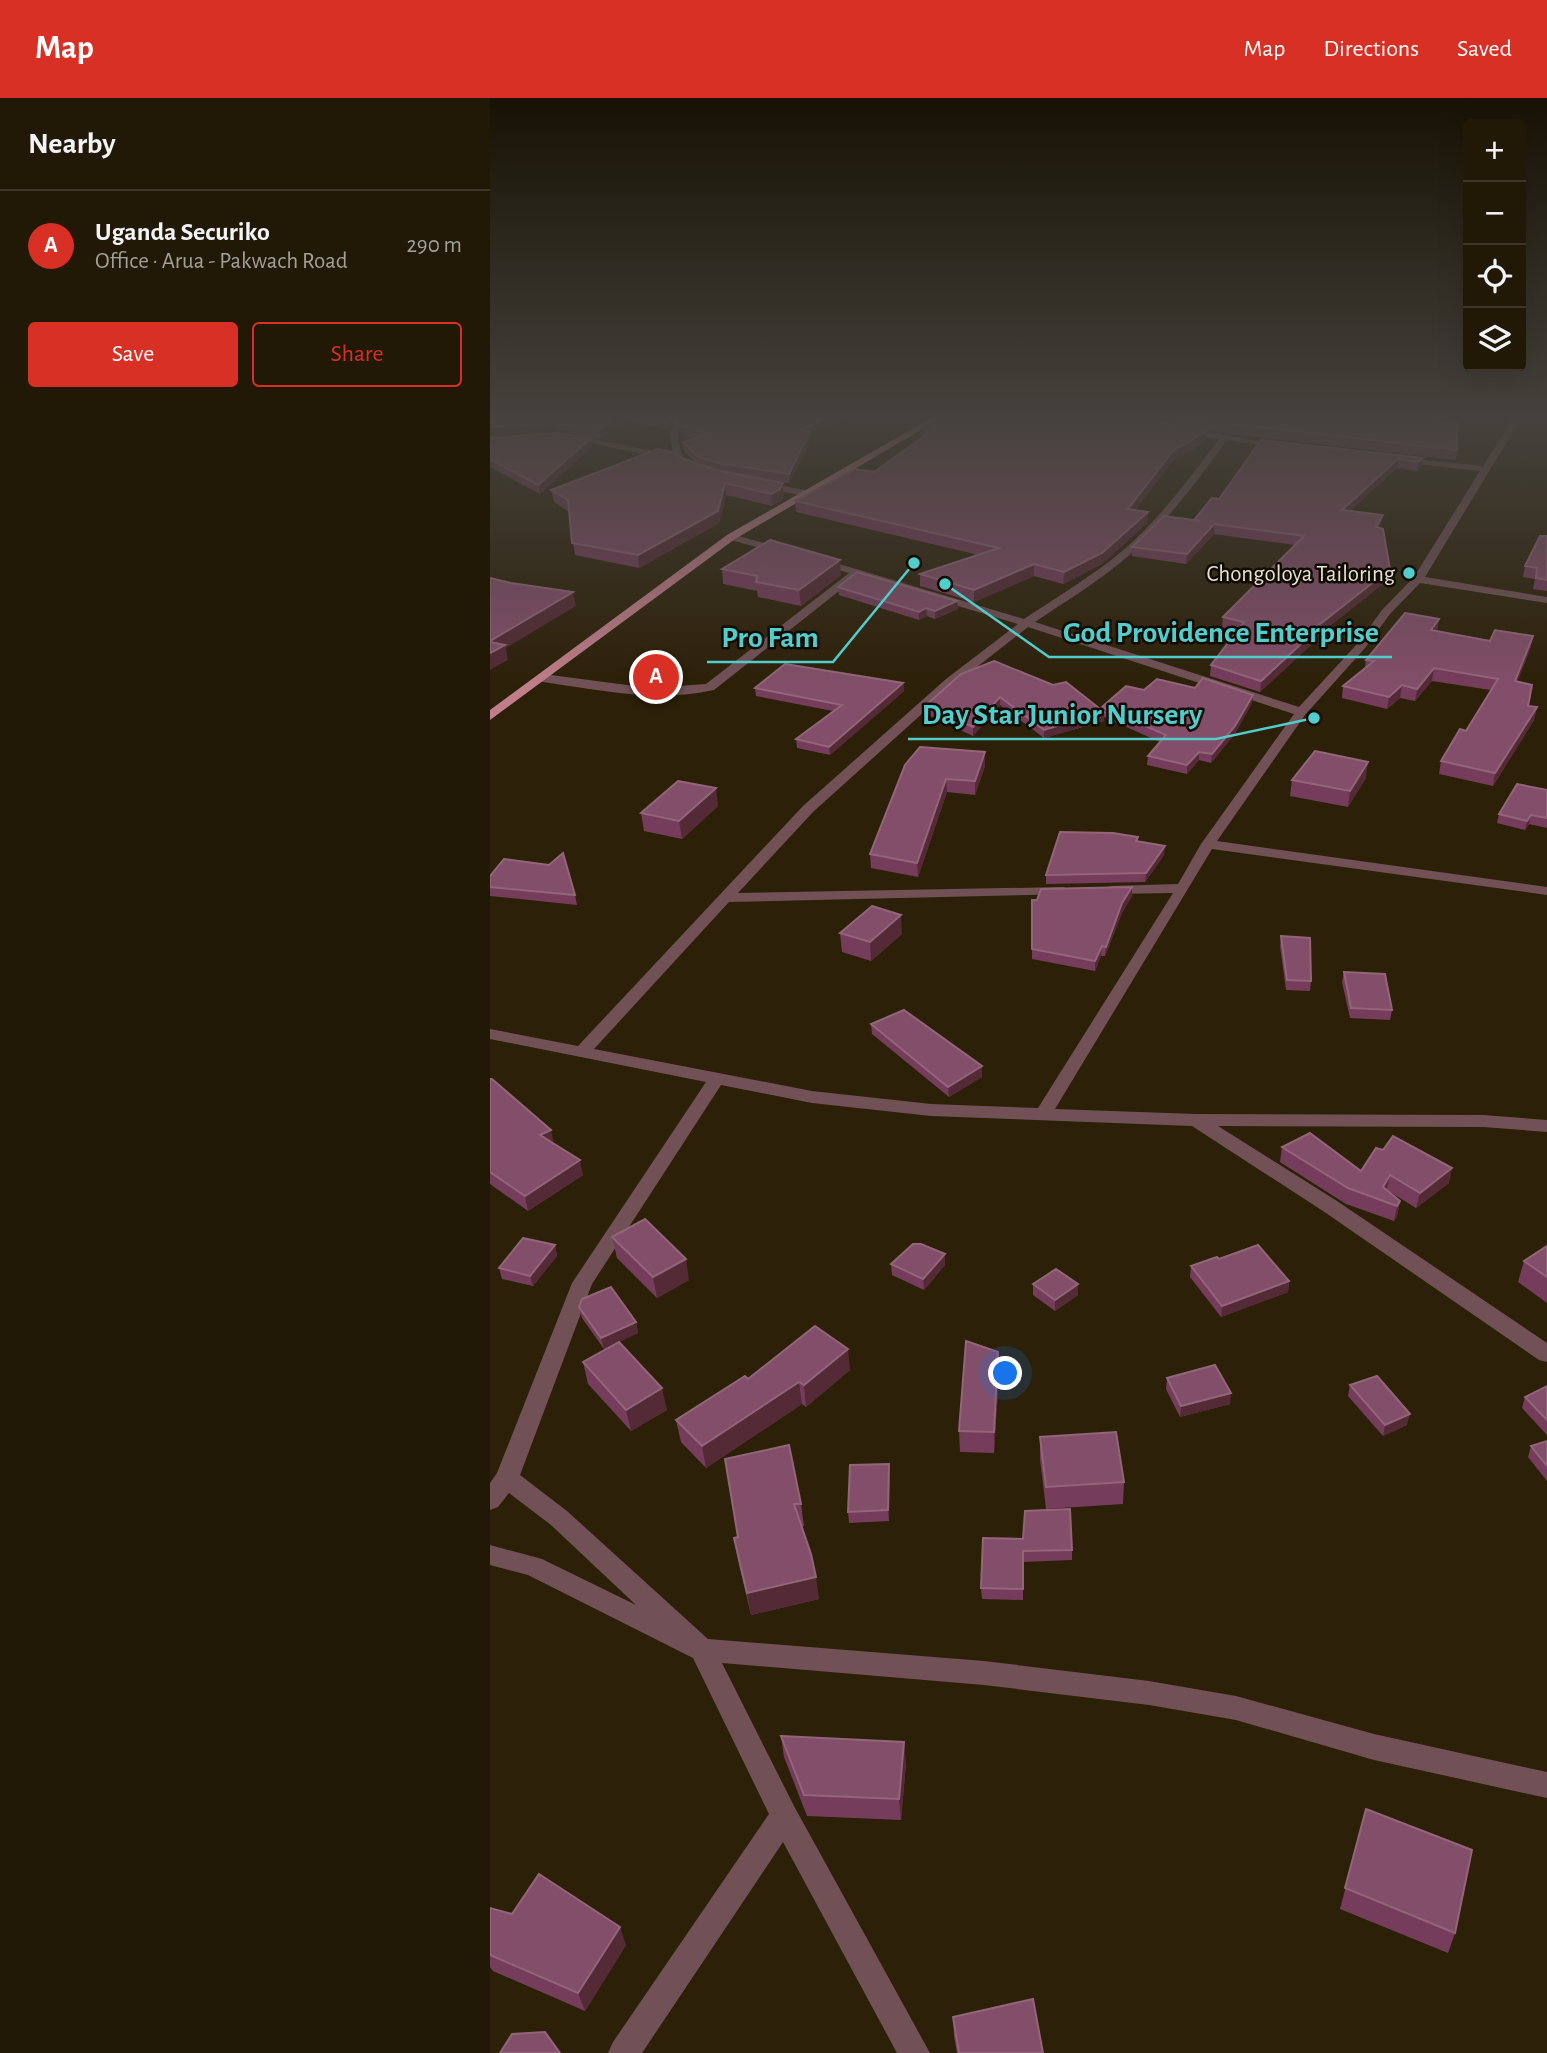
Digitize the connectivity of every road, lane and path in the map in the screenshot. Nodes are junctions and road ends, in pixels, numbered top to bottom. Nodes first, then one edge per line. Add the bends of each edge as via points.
1 (786, 504) edge
2 (1172, 504) edge
3 (1463, 504) edge
4 (732, 537) junction
5 (794, 554) edge
6 (807, 558) edge
7 (858, 571) junction
8 (1418, 579) junction
9 (1547, 600) edge
10 (1026, 622) junction
11 (543, 678) junction
12 (1301, 712) junction
13 (490, 716) edge
14 (1208, 844) junction
15 (1183, 888) junction
16 (1547, 891) edge
17 (725, 898) junction
18 (490, 1034) edge
19 (582, 1052) junction
20 (717, 1077) junction
21 (1043, 1114) junction
22 (1196, 1120) junction
23 (1547, 1126) edge
24 (1547, 1354) edge
25 (507, 1478) junction
26 (490, 1500) edge
27 (490, 1555) edge
28 (702, 1650) junction
29 (1547, 1785) edge
30 (784, 1816) junction
31 (624, 2053) edge
32 (914, 2053) edge

1 - 4 main road
2 - 10 street via 1115,562
3 - 8 street
4 - 5 street
4 - 11 main road
6 - 7 street
7 - 10 street
7 - 11 street via 709,687 669,693
8 - 9 street
8 - 12 street
10 - 12 street
10 - 17 street via 950,682 808,809
11 - 13 main road
12 - 14 street
14 - 15 street
14 - 16 street
15 - 17 street
15 - 21 street
17 - 19 street
18 - 19 street
19 - 20 street
20 - 21 street via 812,1097 931,1110
20 - 25 street via 582,1283
21 - 22 street
22 - 23 street via 1370,1119
22 - 24 street
25 - 26 street
25 - 28 street via 559,1518
27 - 28 street via 533,1566
28 - 29 street via 984,1673 1149,1693 1236,1708 1374,1747
28 - 30 street
30 - 31 street
30 - 32 street

